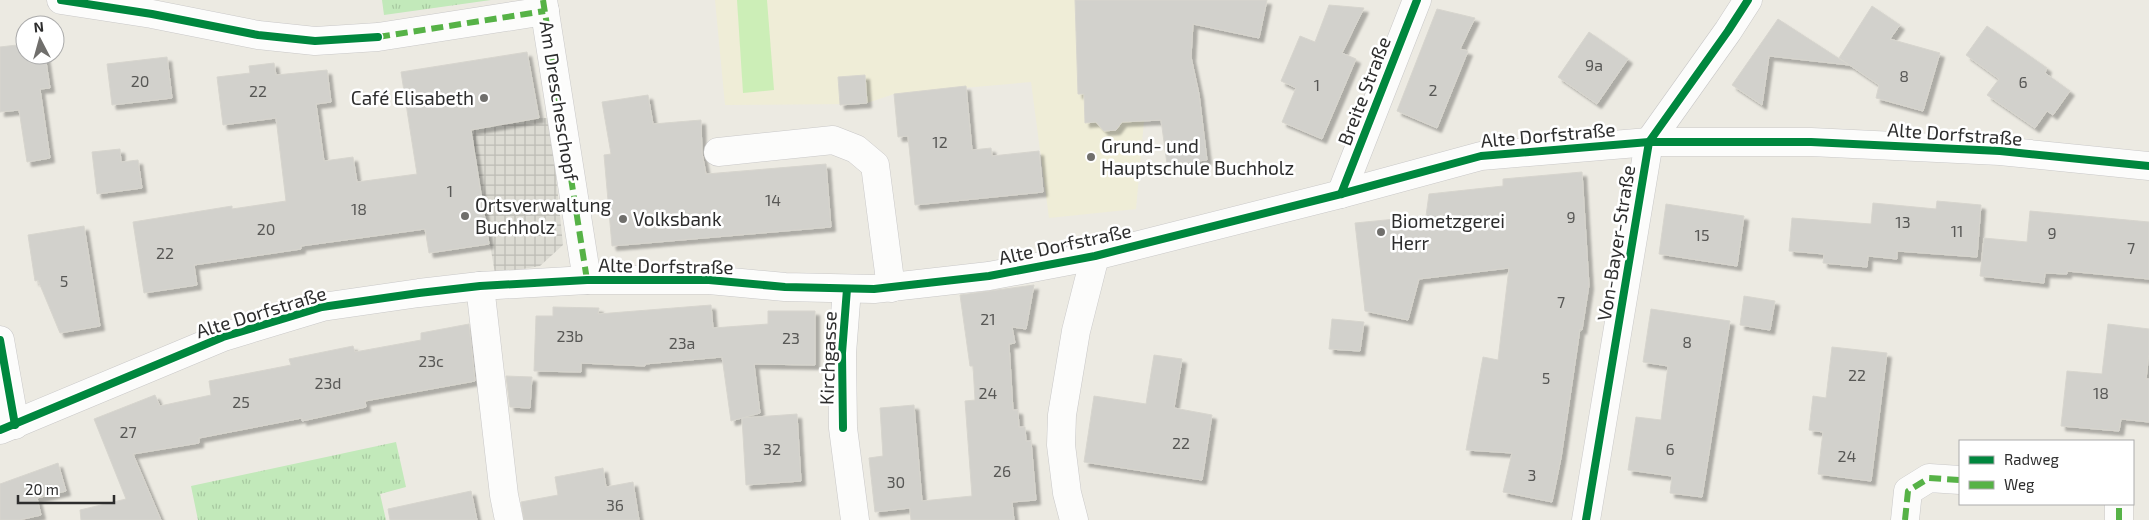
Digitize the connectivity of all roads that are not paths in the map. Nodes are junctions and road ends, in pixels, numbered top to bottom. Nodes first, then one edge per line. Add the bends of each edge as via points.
1 (62, 0) edge
2 (1416, 0) edge
3 (1748, 0) edge
4 (544, 6) edge
5 (1649, 142) junction
6 (718, 152) dead end
7 (2149, 166) edge
8 (1341, 194) junction
9 (1095, 256) junction
10 (587, 280) junction
11 (480, 286) junction
12 (891, 288) junction
13 (847, 289) junction
14 (0, 340) edge
15 (7, 427) edge
16 (1959, 480) edge
17 (2119, 505) edge
18 (509, 520) edge
19 (855, 520) edge
20 (1074, 520) edge
21 (1586, 520) edge
22 (1905, 520) edge
23 (2119, 520) edge

1 - 4 street via 258,35 315,41 378,37
2 - 8 street, Breite Straße
3 - 5 street, Von-Bayer-Straße
4 - 10 street, Am Drescheschopf
5 - 7 street, Alte Dorfstraße via 1811,142 2000,152
5 - 8 street, Alte Dorfstraße via 1481,156
5 - 21 street, Von-Bayer-Straße
6 - 12 street via 833,140 856,149 875,165
8 - 9 street, Alte Dorfstraße
9 - 12 street, Alte Dorfstraße via 989,276
9 - 20 street via 1076,331 1062,415 1067,493
10 - 11 street, Alte Dorfstraße
10 - 13 street, Alte Dorfstraße via 709,280
11 - 15 street, Alte Dorfstraße via 322,307 222,337
11 - 18 street
12 - 13 street, Alte Dorfstraße
13 - 19 street, Kirchgasse via 842,353 843,428
14 - 15 street
16 - 22 street via 1929,478 1908,491
17 - 23 street

